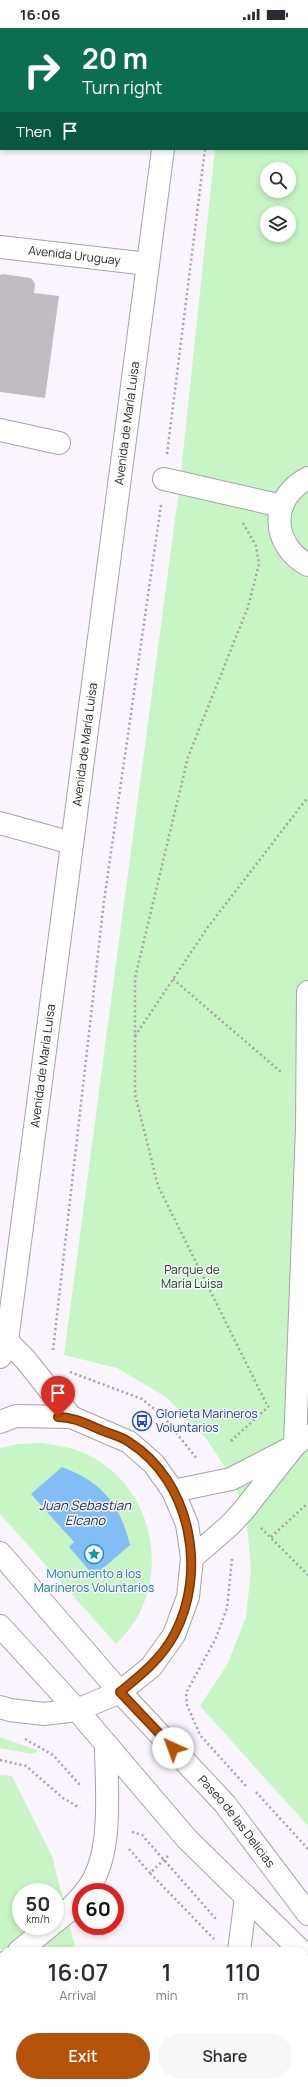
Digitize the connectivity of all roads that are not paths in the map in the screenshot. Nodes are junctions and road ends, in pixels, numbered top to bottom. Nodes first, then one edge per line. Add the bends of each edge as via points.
1 (163, 150) edge
2 (0, 247) edge
3 (148, 264) junction
4 (0, 430) edge
5 (60, 443) dead end
6 (308, 478) edge
7 (164, 479) road end
8 (282, 506) junction
9 (308, 565) edge
10 (0, 823) edge
11 (72, 843) junction
12 (308, 992) edge
13 (4, 1349) edge
14 (71, 1417) junction
15 (0, 1422) edge
16 (302, 1440) edge
17 (173, 1491) junction
18 (0, 1553) edge
19 (192, 1558) junction
20 (0, 1626) edge
21 (120, 1692) junction
22 (0, 1707) edge
23 (77, 1710) junction
24 (106, 1744) junction
25 (93, 1883) edge
26 (246, 1897) junction
27 (72, 1906) edge
28 (64, 1913) edge
29 (308, 1914) edge
30 (39, 1935) edge
31 (24, 1947) edge
32 (240, 1947) edge
33 (297, 1947) edge

1 - 3 main road, Avenida de María Luisa
2 - 3 main road, Avenida Uruguay
3 - 11 main road, Avenida de María Luisa
4 - 5 main road
6 - 8 main road via 289,493
7 - 8 main road
8 - 9 main road via 279,521 281,536 298,560
10 - 11 main road
11 - 13 main road, Avenida de María Luisa
12 - 16 main road
13 - 14 main road via 25,1359
14 - 15 main road via 16,1416
14 - 17 main road via 129,1442 154,1464
16 - 17 main road via 231,1479
16 - 19 main road via 236,1518
17 - 19 main road via 187,1524
18 - 21 main road, Paseo de las Delicias
19 - 21 main road via 188,1597 174,1635 151,1667
20 - 23 main road
21 - 23 main road
21 - 29 main road, Paseo de las Delicias via 225,1804
22 - 23 main road via 44,1714
23 - 24 main road
24 - 25 main road via 106,1823 103,1854
24 - 26 main road via 187,1839
26 - 32 main road
26 - 33 main road
27 - 28 main road
30 - 31 main road

